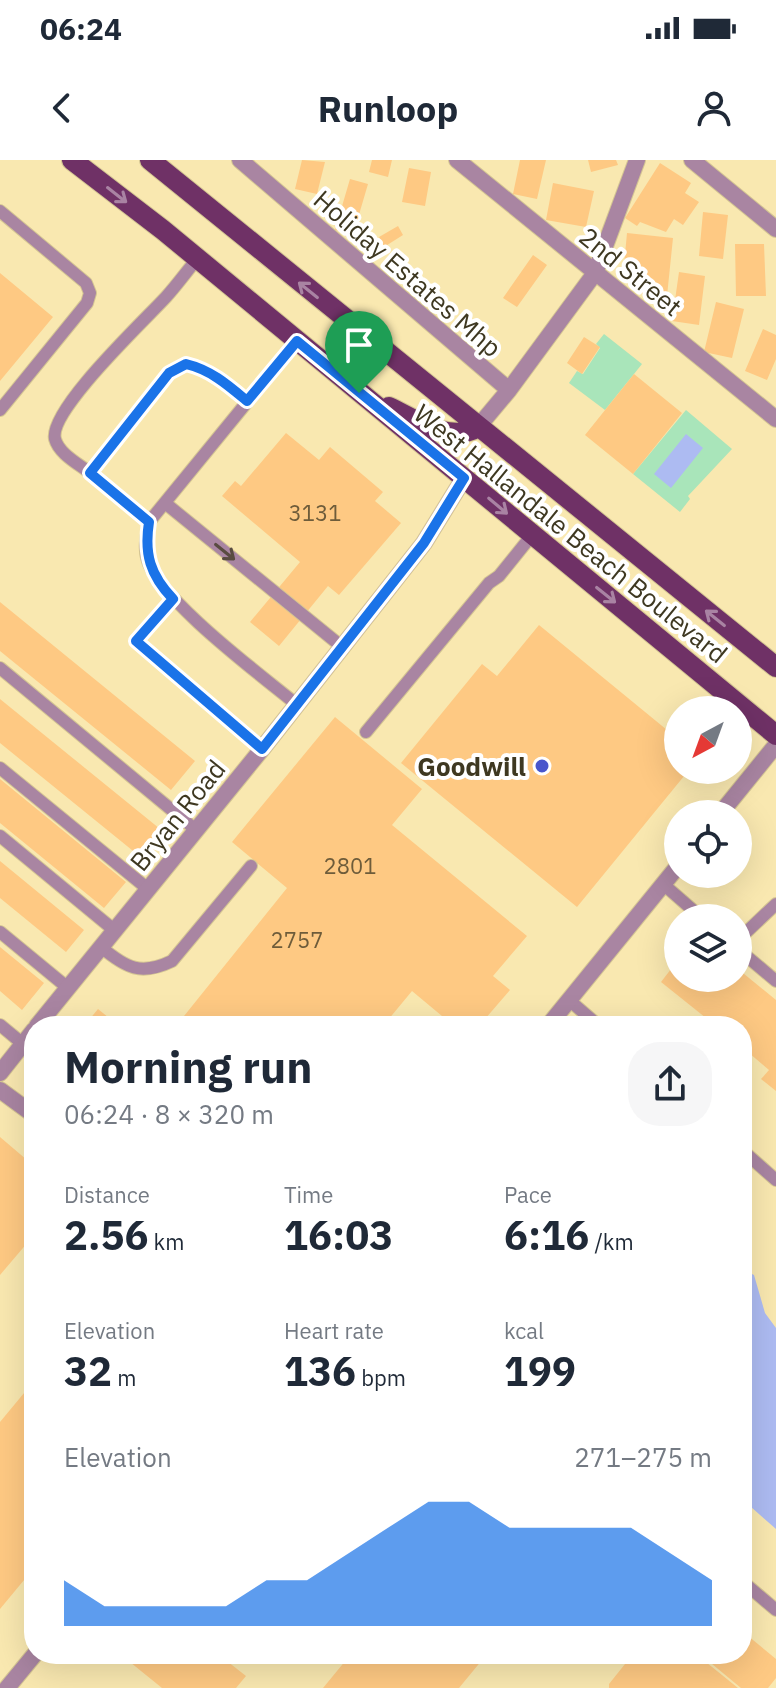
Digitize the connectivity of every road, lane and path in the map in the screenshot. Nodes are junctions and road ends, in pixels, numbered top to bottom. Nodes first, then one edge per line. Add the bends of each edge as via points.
1 (72, 160) edge
2 (150, 160) edge
3 (240, 160) edge
4 (457, 160) edge
5 (637, 160) edge
6 (692, 160) edge
7 (0, 211) edge
8 (776, 229) edge
9 (197, 259) junction
10 (595, 273) junction
11 (297, 341) junction
12 (509, 390) junction
13 (359, 393) junction
14 (247, 401) junction
15 (0, 410) edge
16 (776, 419) edge
17 (478, 427) junction
18 (90, 473) junction
19 (464, 478) junction
20 (165, 503) junction
21 (149, 522) junction
22 (532, 535) junction
23 (173, 599) junction
24 (341, 646) junction
25 (776, 667) edge
26 (0, 668) edge
27 (296, 704) junction
28 (366, 732) dead end
29 (776, 735) edge
30 (776, 745) edge
31 (262, 749) junction
32 (0, 768) edge
33 (731, 800) edge
34 (196, 830) junction
35 (0, 836) edge
36 (251, 866) dead end
37 (663, 884) joint
38 (148, 889) junction
39 (686, 904) edge
40 (776, 904) edge
41 (752, 927) edge
42 (114, 930) junction
43 (0, 932) edge
44 (101, 947) junction
45 (752, 961) edge
46 (776, 981) edge
47 (68, 988) junction
48 (569, 1000) junction
49 (46, 1016) edge
50 (556, 1016) edge
51 (587, 1016) edge
52 (0, 1025) edge
53 (23, 1044) joint
54 (0, 1073) edge
55 (0, 1090) edge
56 (24, 1108) edge
57 (752, 1159) edge
58 (776, 1180) edge
59 (752, 1590) edge
60 (776, 1610) edge
61 (27, 1664) edge
62 (7, 1688) edge

1 -> 9 main road, West Hallandale Beach Boulevard
17 -> 2 main road, West Hallandale Beach Boulevard
3 - 12 street, Holiday Estates Mhp
4 - 10 street, 2nd Street
5 - 10 street
6 - 8 street
7 - 15 lane via 86,283 90,293
9 - 11 main road, West Hallandale Beach Boulevard
9 - 18 lane via 89,379 55,427 60,448
10 - 12 street
10 - 16 street, 2nd Street
11 - 13 main road, West Hallandale Beach Boulevard
11 - 14 lane
12 - 17 street
13 - 17 main road via 441,431 469,432
13 - 19 main road, West Hallandale Beach Boulevard
14 - 18 lane via 213,373 186,364 169,373
14 - 20 lane
25 -> 17 main road, West Hallandale Beach Boulevard
18 - 21 lane
19 -> 22 main road, West Hallandale Beach Boulevard
19 - 24 street, Bryan Road via 424,543
20 - 21 lane
20 -> 24 lane
21 - 23 lane via 147,559
22 - 28 lane
22 -> 29 main road, West Hallandale Beach Boulevard
23 - 27 lane
23 - 31 lane via 136,641
24 - 27 street, Bryan Road
26 - 34 lane
27 - 31 street, Bryan Road
30 - 33 street
31 - 34 street, Bryan Road
32 - 38 lane
34 - 38 street, Bryan Road
35 - 42 lane
36 - 44 lane via 172,961 156,969 139,969 120,963
37 - 39 lane
37 - 48 street
38 - 42 street, Bryan Road
40 - 41 lane
42 - 44 street, Bryan Road
43 - 47 lane
44 - 47 street, Bryan Road
45 - 46 lane
47 - 49 street, Bryan Road
48 - 50 street
48 - 51 lane
52 - 53 lane
53 - 54 street, Bryan Road
55 - 56 street
57 - 58 lane
59 - 60 lane
61 - 62 street

